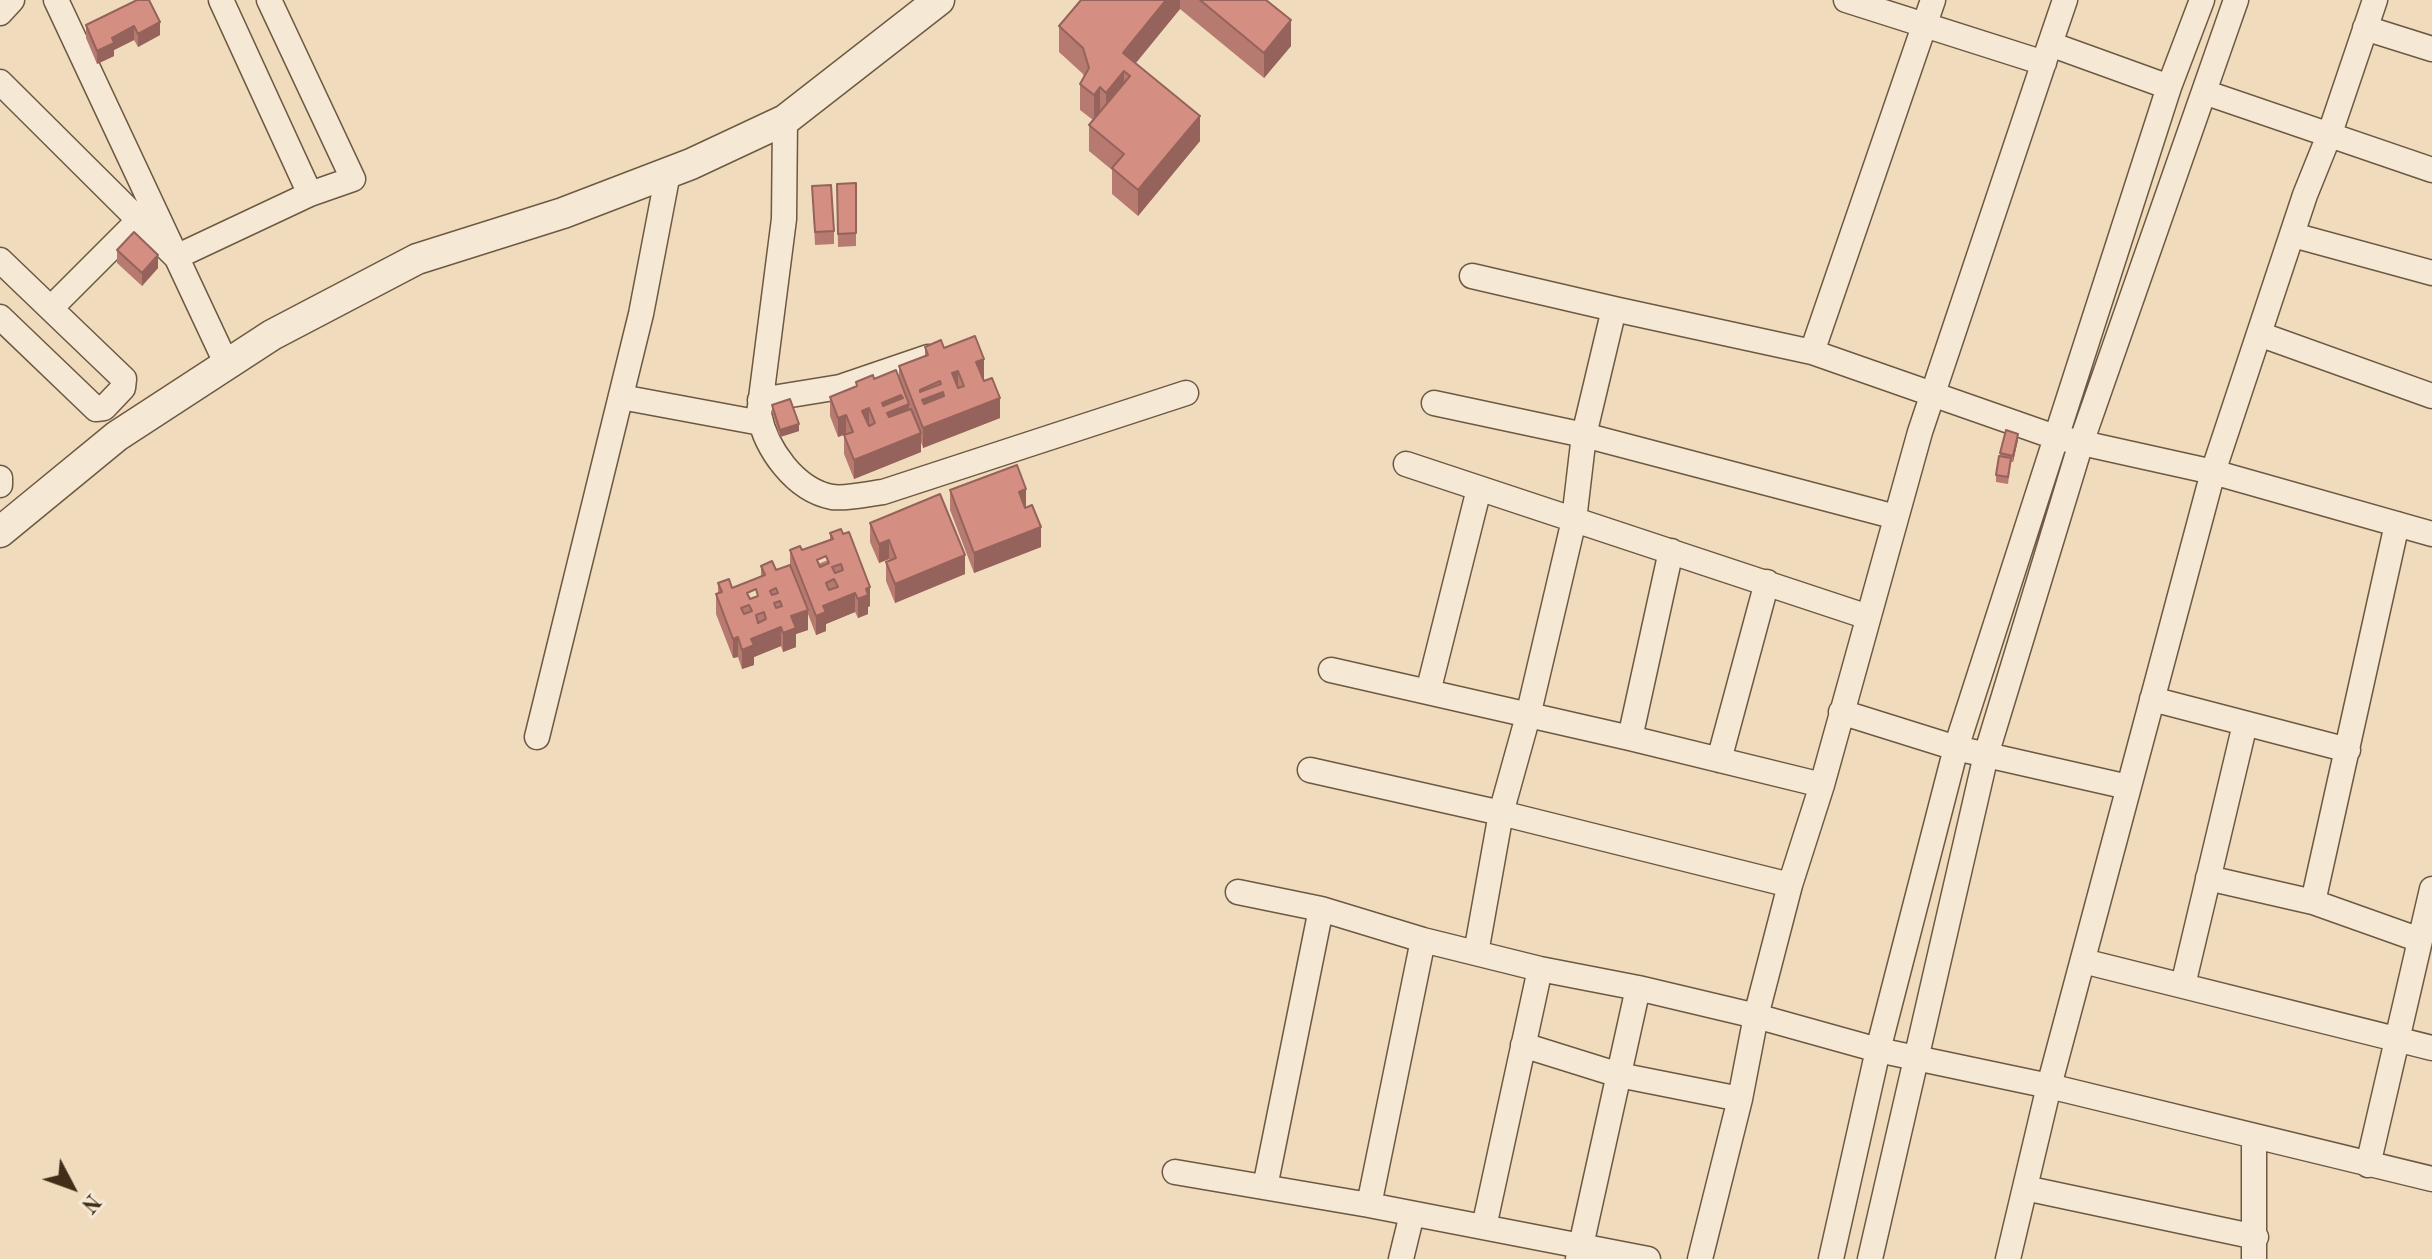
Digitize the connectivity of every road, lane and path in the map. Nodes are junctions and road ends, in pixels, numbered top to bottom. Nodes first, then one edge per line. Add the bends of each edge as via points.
1 (12, 0) edge
2 (56, 0) edge
3 (221, 0) edge
4 (269, 0) edge
5 (939, 0) edge
6 (1846, 0) edge
7 (1933, 0) edge
8 (2065, 0) edge
9 (2202, 0) edge
10 (2236, 0) edge
11 (2375, 0) edge
12 (0, 13) edge
13 (1924, 26) junction
14 (2365, 28) junction
15 (2432, 49) edge
16 (2047, 53) junction
17 (0, 82) edge
18 (2169, 87) junction
19 (2204, 92) junction
20 (785, 120) junction
21 (2330, 133) junction
22 (2432, 170) edge
23 (668, 173) junction
24 (310, 194) junction
25 (139, 220) junction
26 (2293, 235) junction
27 (176, 257) junction
28 (0, 260) edge
29 (2432, 273) edge
30 (1472, 276) dead end
31 (51, 308) junction
32 (1614, 309) junction
33 (0, 317) edge
34 (2259, 334) junction
35 (946, 351) edge
36 (1812, 352) junction
37 (227, 365) junction
38 (1186, 393) dead end
39 (1933, 393) junction
40 (2432, 396) edge
41 (621, 397) junction
42 (1434, 403) dead end
43 (760, 412) junction
44 (1584, 435) junction
45 (2055, 437) junction
46 (2081, 443) junction
47 (1406, 464) dead end
48 (2213, 472) junction
49 (0, 478) edge
50 (0, 485) edge
51 (1479, 489) junction
52 (1896, 517) junction
53 (1574, 520) junction
54 (2397, 524) junction
55 (0, 532) edge
56 (2432, 534) edge
57 (1671, 551) junction
58 (1767, 582) junction
59 (1868, 617) junction
60 (1331, 670) dead end
61 (1428, 692) junction
62 (2152, 699) junction
63 (1841, 712) junction
64 (1528, 716) junction
65 (2245, 724) junction
66 (537, 737) dead end
67 (1630, 738) junction
68 (1956, 748) junction
69 (2348, 750) junction
70 (1986, 755) junction
71 (1719, 760) junction
72 (1310, 770) dead end
73 (1822, 785) junction
74 (2128, 787) junction
75 (1501, 813) junction
76 (2208, 878) junction
77 (1790, 885) junction
78 (2432, 889) edge
79 (1238, 892) dead end
80 (2313, 902) junction
81 (1321, 909) junction
82 (1423, 940) junction
83 (2420, 940) junction
84 (1476, 953) junction
85 (2083, 961) junction
86 (1540, 969) junction
87 (2183, 985) junction
88 (1638, 988) junction
89 (1756, 1016) junction
90 (2397, 1039) junction
91 (1523, 1045) junction
92 (2432, 1048) edge
93 (1878, 1050) junction
94 (1916, 1059) junction
95 (1619, 1075) junction
96 (2049, 1086) junction
97 (1740, 1099) junction
98 (2254, 1137) junction
99 (2368, 1165) junction
100 (1175, 1172) dead end
101 (2432, 1179) edge
102 (1265, 1187) junction
103 (2025, 1188) junction
104 (1369, 1205) junction
105 (1412, 1214) junction
106 (1484, 1227) junction
107 (2255, 1248) edge
108 (1580, 1253) edge
109 (1401, 1259) edge
110 (1648, 1259) edge
111 (1700, 1259) edge
112 (1831, 1259) edge
113 (1870, 1259) edge
114 (2008, 1259) edge

1 - 12 street
2 - 27 street
3 - 24 street
4 - 24 street via 353,179
5 - 20 street
6 - 13 street
7 - 13 street
8 - 16 street
9 - 18 street
10 - 19 street
11 - 14 street
13 - 16 street
13 - 36 street
14 - 15 street
14 - 21 street
16 - 18 street
16 - 39 street
17 - 25 street
18 - 45 street
19 - 21 street
19 - 46 street
20 - 23 street
20 - 43 street via 784,219
21 - 22 street
21 - 26 street
23 - 37 street via 417,259 272,335
23 - 41 street
24 - 27 street
25 - 27 street
25 - 31 street
26 - 29 street
26 - 34 street
27 - 37 street
28 - 31 street
30 - 32 street
31 - 33 street via 124,379 123,388 104,408 96,409
32 - 36 street
32 - 44 street
34 - 40 street
34 - 48 street
35 - 43 street
36 - 39 street
37 - 55 street via 117,436
38 - 43 street via 883,492 835,498 816,493 778,459
39 - 45 street
39 - 52 street
41 - 43 street
41 - 66 street
42 - 44 street
44 - 52 street
44 - 53 street
45 - 46 street
45 - 68 street
46 - 48 street
46 - 70 street
47 - 51 street
48 - 54 street
48 - 62 street
49 - 50 street
51 - 53 street
51 - 61 street
52 - 59 street
53 - 57 street
53 - 64 street
54 - 56 street
54 - 69 street
57 - 58 street
57 - 67 street
58 - 59 street
58 - 71 street
59 - 63 street
60 - 61 street
61 - 64 street
62 - 65 street
62 - 74 street
63 - 68 street
63 - 73 street
64 - 67 street
64 - 75 street
65 - 69 street
65 - 76 street
67 - 71 street
68 - 70 street
68 - 93 street
69 - 80 street
70 - 74 street
70 - 94 street
71 - 73 street
72 - 75 street
73 - 77 street
74 - 85 street
75 - 77 street
75 - 84 street
76 - 80 street
76 - 87 street
77 - 89 street
78 - 83 street
79 - 81 street
80 - 83 street
81 - 82 street
81 - 102 street
82 - 84 street
82 - 104 street
83 - 90 street
84 - 86 street
85 - 87 street
85 - 96 street
86 - 88 street
86 - 91 street
87 - 90 street
88 - 89 street
88 - 95 street
89 - 93 street
89 - 97 street
90 - 92 street
90 - 99 street
91 - 95 street
91 - 106 street
93 - 94 street
93 - 112 street
94 - 96 street
94 - 113 street
95 - 97 street
95 - 108 street
96 - 98 street
96 - 103 street
97 - 111 street
98 - 99 street
98 - 107 street
99 - 101 street
100 - 102 street
102 - 104 street
103 - 107 street
103 - 114 street
104 - 105 street
105 - 106 street
105 - 109 street
106 - 108 street
108 - 110 street

